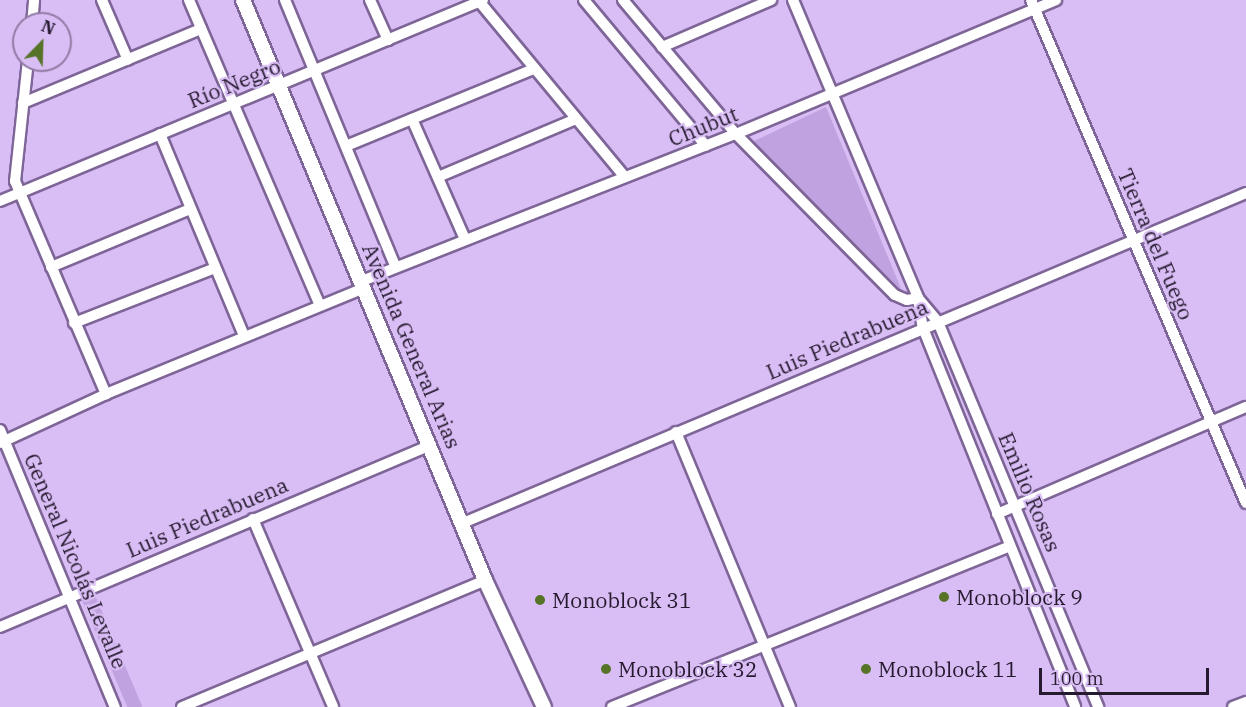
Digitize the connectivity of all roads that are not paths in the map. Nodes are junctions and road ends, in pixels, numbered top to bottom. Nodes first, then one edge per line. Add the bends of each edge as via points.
1 (102, 0) edge
2 (189, 0) edge
3 (243, 0) edge
4 (285, 0) edge
5 (370, 0) edge
6 (480, 0) edge
7 (584, 0) edge
8 (623, 0) edge
9 (771, 0) edge
10 (794, 0) edge
11 (1056, 0) edge
12 (1033, 4) edge
13 (201, 29) junction
14 (388, 39) junction
15 (662, 47) junction
16 (128, 60) junction
17 (534, 69) junction
18 (315, 70) junction
19 (27, 72) edge
20 (280, 86) junction
21 (833, 93) junction
22 (23, 103) junction
23 (235, 105) junction
24 (412, 119) junction
25 (576, 119) junction
26 (160, 134) junction
27 (736, 134) junction
28 (346, 146) junction
29 (706, 146) junction
30 (438, 177) junction
31 (625, 177) junction
32 (21, 192) junction
33 (1246, 193) edge
34 (0, 201) edge
35 (190, 209) junction
36 (465, 239) junction
37 (1133, 240) junction
38 (395, 266) junction
39 (51, 267) junction
40 (215, 268) junction
41 (363, 284) junction
42 (918, 298) junction
43 (320, 305) junction
44 (938, 322) junction
45 (75, 323) junction
46 (923, 328) junction
47 (244, 336) junction
48 (106, 394) junction
49 (1246, 407) edge
50 (1211, 423) junction
51 (0, 430) edge
52 (676, 432) junction
53 (2, 442) edge
54 (430, 445) junction
55 (1246, 503) edge
56 (1015, 506) junction
57 (997, 514) junction
58 (253, 519) junction
59 (463, 523) junction
60 (1010, 546) junction
61 (484, 580) junction
62 (70, 596) junction
63 (0, 627) edge
64 (765, 645) junction
65 (309, 654) junction
66 (1246, 702) edge
67 (115, 707) edge
68 (182, 707) edge
69 (333, 707) edge
70 (544, 707) edge
71 (612, 707) edge
72 (790, 707) edge
73 (1075, 707) edge
74 (1098, 707) edge
75 (1233, 707) edge

1 - 16 street
2 - 13 street
3 - 20 main road, Avenida General Arias
4 - 18 street
5 - 14 street
6 - 14 street, Río Negro
6 - 17 street
7 - 29 street
8 - 15 street
9 - 15 street
10 - 21 street, Emilio Rosas
11 - 12 street, Chubut
12 - 21 street, Chubut
12 - 37 street, Tierra del Fuego
13 - 16 street
13 - 23 street
14 - 18 street, Río Negro
15 - 27 street
16 - 22 street
17 - 24 street
17 - 25 street
18 - 20 street, Río Negro
18 - 28 street
19 - 22 street
20 - 23 street, Río Negro
20 - 41 main road, Avenida General Arias
21 - 27 street, Chubut
21 - 42 street, Emilio Rosas
22 - 32 street via 15,181
23 - 26 street, Río Negro
23 - 43 street
24 - 28 street
24 - 30 street
25 - 30 street
25 - 31 street
26 - 32 street, Río Negro
26 - 35 street
27 - 29 street, Chubut
27 - 42 street via 895,295 907,300
28 - 38 street
29 - 31 street, Chubut
30 - 36 street
31 - 36 street, Chubut
32 - 34 street, Río Negro
32 - 39 street
33 - 37 street, Luis Piedrabuena
35 - 39 street
35 - 40 street
36 - 38 street, Chubut
37 - 44 street, Luis Piedrabuena
37 - 50 street, Tierra del Fuego
38 - 41 street, Chubut
39 - 45 street
40 - 45 street
40 - 47 street
41 - 43 street, Chubut
41 - 54 main road, Avenida General Arias
42 - 44 street, Emilio Rosas
42 - 46 street, Emilio Rosas
43 - 47 street, Chubut
44 - 46 street, Luis Piedrabuena
44 - 56 street, Emilio Rosas
45 - 48 street
46 - 52 street, Luis Piedrabuena
46 - 57 street, Emilio Rosas
47 - 48 street, Chubut
48 - 53 street, Chubut
49 - 50 street
50 - 55 street, Tierra del Fuego
50 - 56 street
51 - 53 street, General Nicolás Levalle
52 - 59 street, Luis Piedrabuena
52 - 64 street
53 - 62 street, General Nicolás Levalle
54 - 58 street, Luis Piedrabuena
54 - 59 main road, Avenida General Arias
56 - 57 street
56 - 74 street, Emilio Rosas
57 - 60 street, Emilio Rosas
58 - 62 street, Luis Piedrabuena
58 - 65 street
59 - 61 main road, Avenida General Arias
60 - 64 street
60 - 73 street, Emilio Rosas
61 - 65 street
61 - 70 main road, Avenida General Arias
62 - 63 street, Luis Piedrabuena
62 - 67 street, General Nicolás Levalle
64 - 71 street
64 - 72 street
65 - 68 street
65 - 69 street
66 - 75 street

